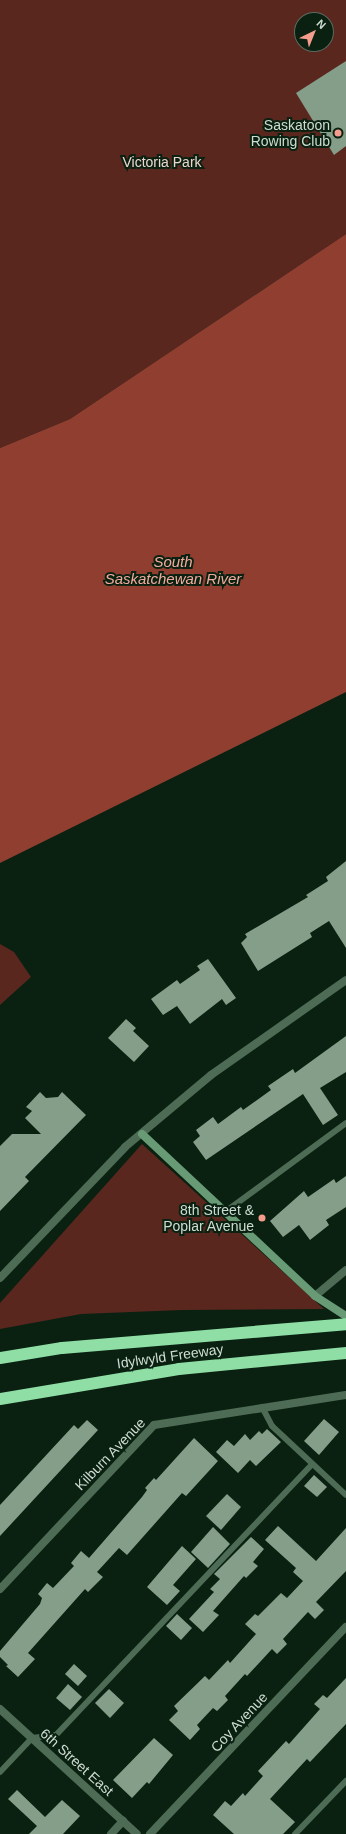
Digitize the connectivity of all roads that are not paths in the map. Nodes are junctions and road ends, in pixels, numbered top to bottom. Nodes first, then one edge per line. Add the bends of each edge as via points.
1 (346, 980) edge
2 (346, 1123) edge
3 (142, 1134) junction
4 (225, 1212) junction
5 (346, 1270) edge
6 (0, 1278) edge
7 (315, 1296) junction
8 (346, 1316) edge
9 (346, 1324) edge
10 (346, 1353) edge
11 (0, 1358) edge
12 (346, 1395) edge
13 (0, 1399) edge
14 (262, 1407) junction
15 (312, 1464) junction
16 (346, 1495) edge
17 (0, 1589) edge
18 (346, 1627) edge
19 (0, 1709) edge
20 (32, 1738) junction
21 (0, 1772) edge
22 (346, 1781) edge
23 (123, 1821) junction
24 (110, 1834) edge
25 (137, 1834) edge
26 (150, 1834) edge
27 (295, 1834) edge

1 - 3 street via 211,1075
2 - 4 lane
3 - 4 street
3 - 6 street via 125,1147
4 - 7 street
5 - 7 street
7 - 8 street
9 - 11 highway, Idylwyld Freeway via 62,1348
10 - 13 highway, Idylwyld Freeway via 179,1369
12 - 14 street, Kilburn Avenue
14 - 15 lane via 272,1426
14 - 17 street, Kilburn Avenue via 154,1425
15 - 16 lane
15 - 20 lane via 56,1735
18 - 26 street, Coy Avenue
19 - 20 street, 6th Street East
20 - 21 lane
20 - 23 street, 6th Street East
22 - 27 lane
23 - 24 street
23 - 25 street, 6th Street East

